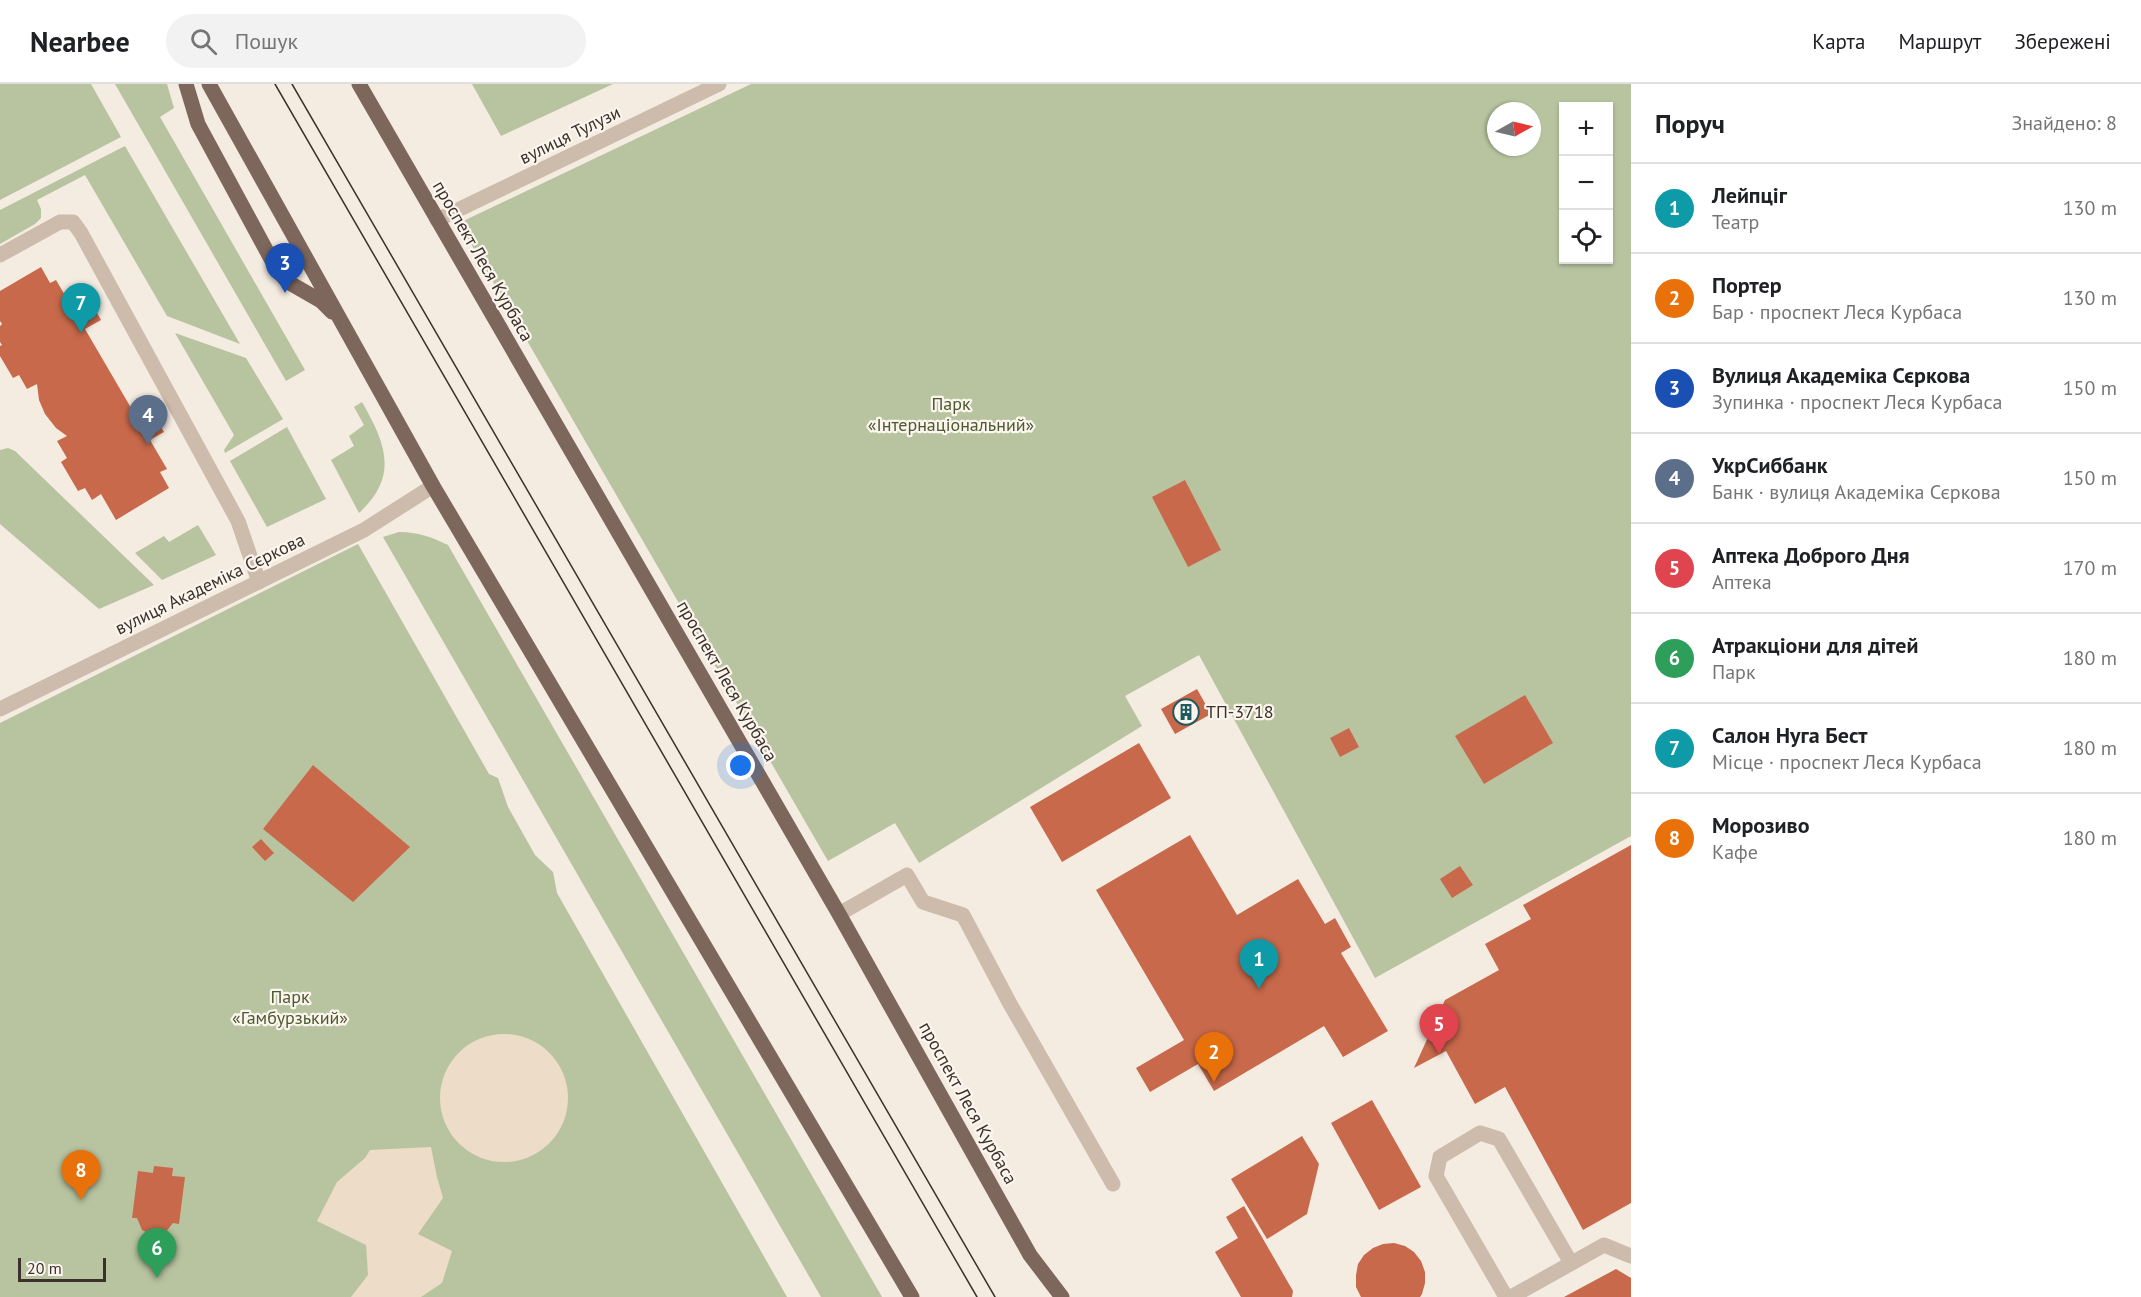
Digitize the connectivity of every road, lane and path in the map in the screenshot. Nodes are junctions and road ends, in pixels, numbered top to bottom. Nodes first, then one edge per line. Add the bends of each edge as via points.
1 (186, 84) edge
2 (209, 84) edge
3 (358, 84) edge
4 (719, 84) edge
5 (437, 220) junction
6 (0, 255) edge
7 (350, 336) junction
8 (433, 486) junction
9 (259, 582) junction
10 (0, 709) edge
11 (839, 914) junction
12 (1113, 1184) dead end
13 (1631, 1256) edge
14 (1571, 1263) junction
15 (912, 1297) edge
16 (1062, 1297) edge
17 (1506, 1297) edge
18 (1511, 1297) edge

1 - 7 main road via 198,124 277,270 288,282 331,310
2 - 7 main road
3 - 5 main road, проспект Леся Курбаса
4 - 5 street, вулиця Тулузи
5 - 11 main road, проспект Леся Курбаса
6 - 9 street via 60,222 73,222 238,521
7 - 8 main road
8 - 9 street, вулиця Академіка Сєркова via 364,530
8 - 15 main road
9 - 10 street, вулиця Академіка Сєркова
11 - 12 street via 907,875 922,902 963,915
11 - 16 main road, проспект Леся Курбаса via 1030,1255
13 - 14 street via 1604,1245
14 - 17 street via 1499,1139 1480,1133 1440,1157 1436,1176
14 - 18 street

